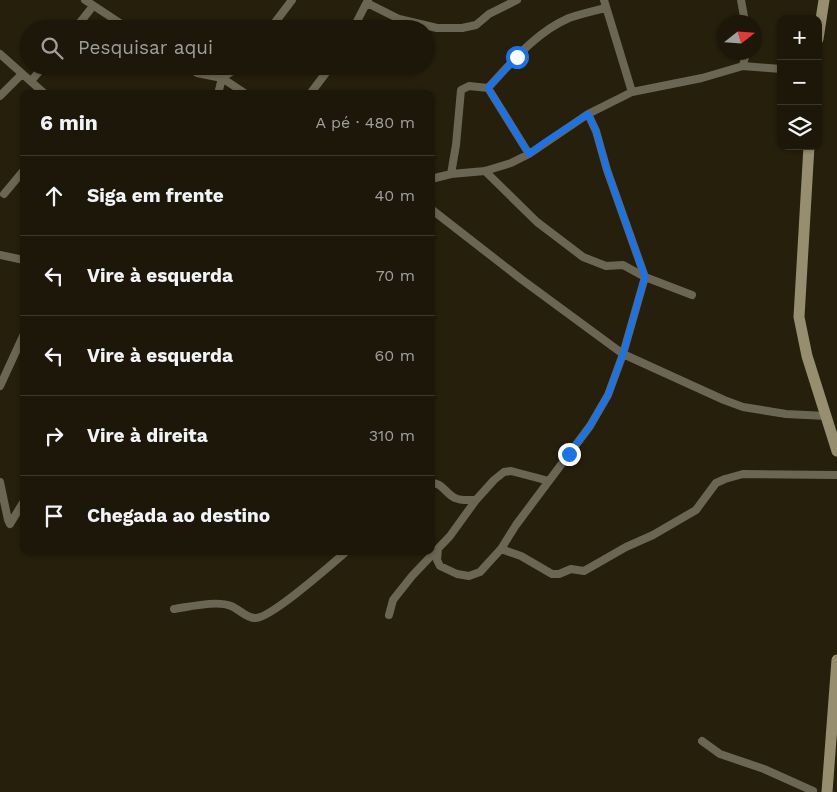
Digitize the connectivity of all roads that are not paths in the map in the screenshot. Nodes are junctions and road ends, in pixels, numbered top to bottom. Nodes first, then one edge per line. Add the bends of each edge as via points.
1 (85, 0) edge
2 (292, 0) edge
3 (517, 0) edge
4 (741, 0) edge
5 (824, 0) edge
6 (368, 2) edge
7 (605, 4) edge
8 (93, 6) junction
9 (744, 15) edge
10 (822, 15) edge
11 (82, 20) edge
12 (115, 20) edge
13 (277, 20) edge
14 (358, 20) edge
15 (403, 20) edge
16 (435, 28) edge
17 (0, 54) edge
18 (744, 60) edge
19 (743, 66) junction
20 (777, 69) edge
21 (20, 72) edge
22 (21, 75) edge
23 (23, 75) edge
24 (37, 75) edge
25 (207, 75) edge
26 (226, 75) edge
27 (324, 75) edge
28 (222, 78) junction
29 (32, 81) junction
30 (488, 88) junction
31 (42, 90) edge
32 (219, 90) edge
33 (240, 90) edge
34 (313, 90) edge
35 (632, 92) junction
36 (0, 96) edge
37 (588, 114) junction
38 (809, 150) edge
39 (529, 154) junction
40 (485, 171) junction
41 (451, 174) junction
42 (20, 175) edge
43 (435, 178) edge
44 (4, 194) dead end
45 (435, 212) edge
46 (0, 255) edge
47 (20, 259) edge
48 (645, 277) junction
49 (692, 295) dead end
50 (20, 343) edge
51 (623, 354) junction
52 (0, 386) edge
53 (826, 416) junction
54 (837, 451) edge
55 (837, 475) edge
56 (548, 481) junction
57 (0, 482) edge
58 (435, 484) edge
59 (476, 500) junction
60 (20, 508) edge
61 (438, 549) junction
62 (501, 549) junction
63 (435, 552) edge
64 (343, 555) edge
65 (432, 555) edge
66 (174, 609) dead end
67 (389, 615) dead end
68 (837, 660) edge
69 (702, 741) dead end
70 (828, 787) edge
71 (813, 792) edge

1 - 8 street
2 - 13 street
3 - 16 street via 489,14 476,25
4 - 9 street
5 - 10 street
6 - 14 street
6 - 15 street
7 - 30 street via 570,18 530,43
7 - 35 street
8 - 11 street
8 - 12 street
17 - 21 street
18 - 19 street
19 - 20 street
19 - 35 street
22 - 36 street
23 - 29 street
24 - 29 street
25 - 28 street
26 - 28 street
27 - 34 street
28 - 32 street
28 - 33 street
29 - 31 street
30 - 39 street
30 - 41 street via 469,86 460,92
35 - 37 street
37 - 39 street
37 - 48 street
38 - 53 street via 799,317 807,356
39 - 40 street
40 - 41 street
40 - 48 street via 537,222 583,257 606,266 623,265
41 - 43 street
42 - 44 street
45 - 51 street
46 - 47 street
48 - 49 street
48 - 51 street
50 - 52 street
51 - 53 street via 743,407
51 - 56 street via 608,395 590,426
53 - 54 street
55 - 62 street via 743,474 725,479 716,483 696,510 584,571 571,569 552,574 521,556
56 - 59 street via 504,472
56 - 62 street
57 - 60 street via 9,524
58 - 59 street via 455,498
59 - 61 street
61 - 62 street via 440,566 469,576 480,572
61 - 63 street
64 - 66 street via 284,604 260,618 247,616 230,605
65 - 67 street via 394,600
68 - 70 street
69 - 71 street via 720,754
70 - 71 street via 820,786

